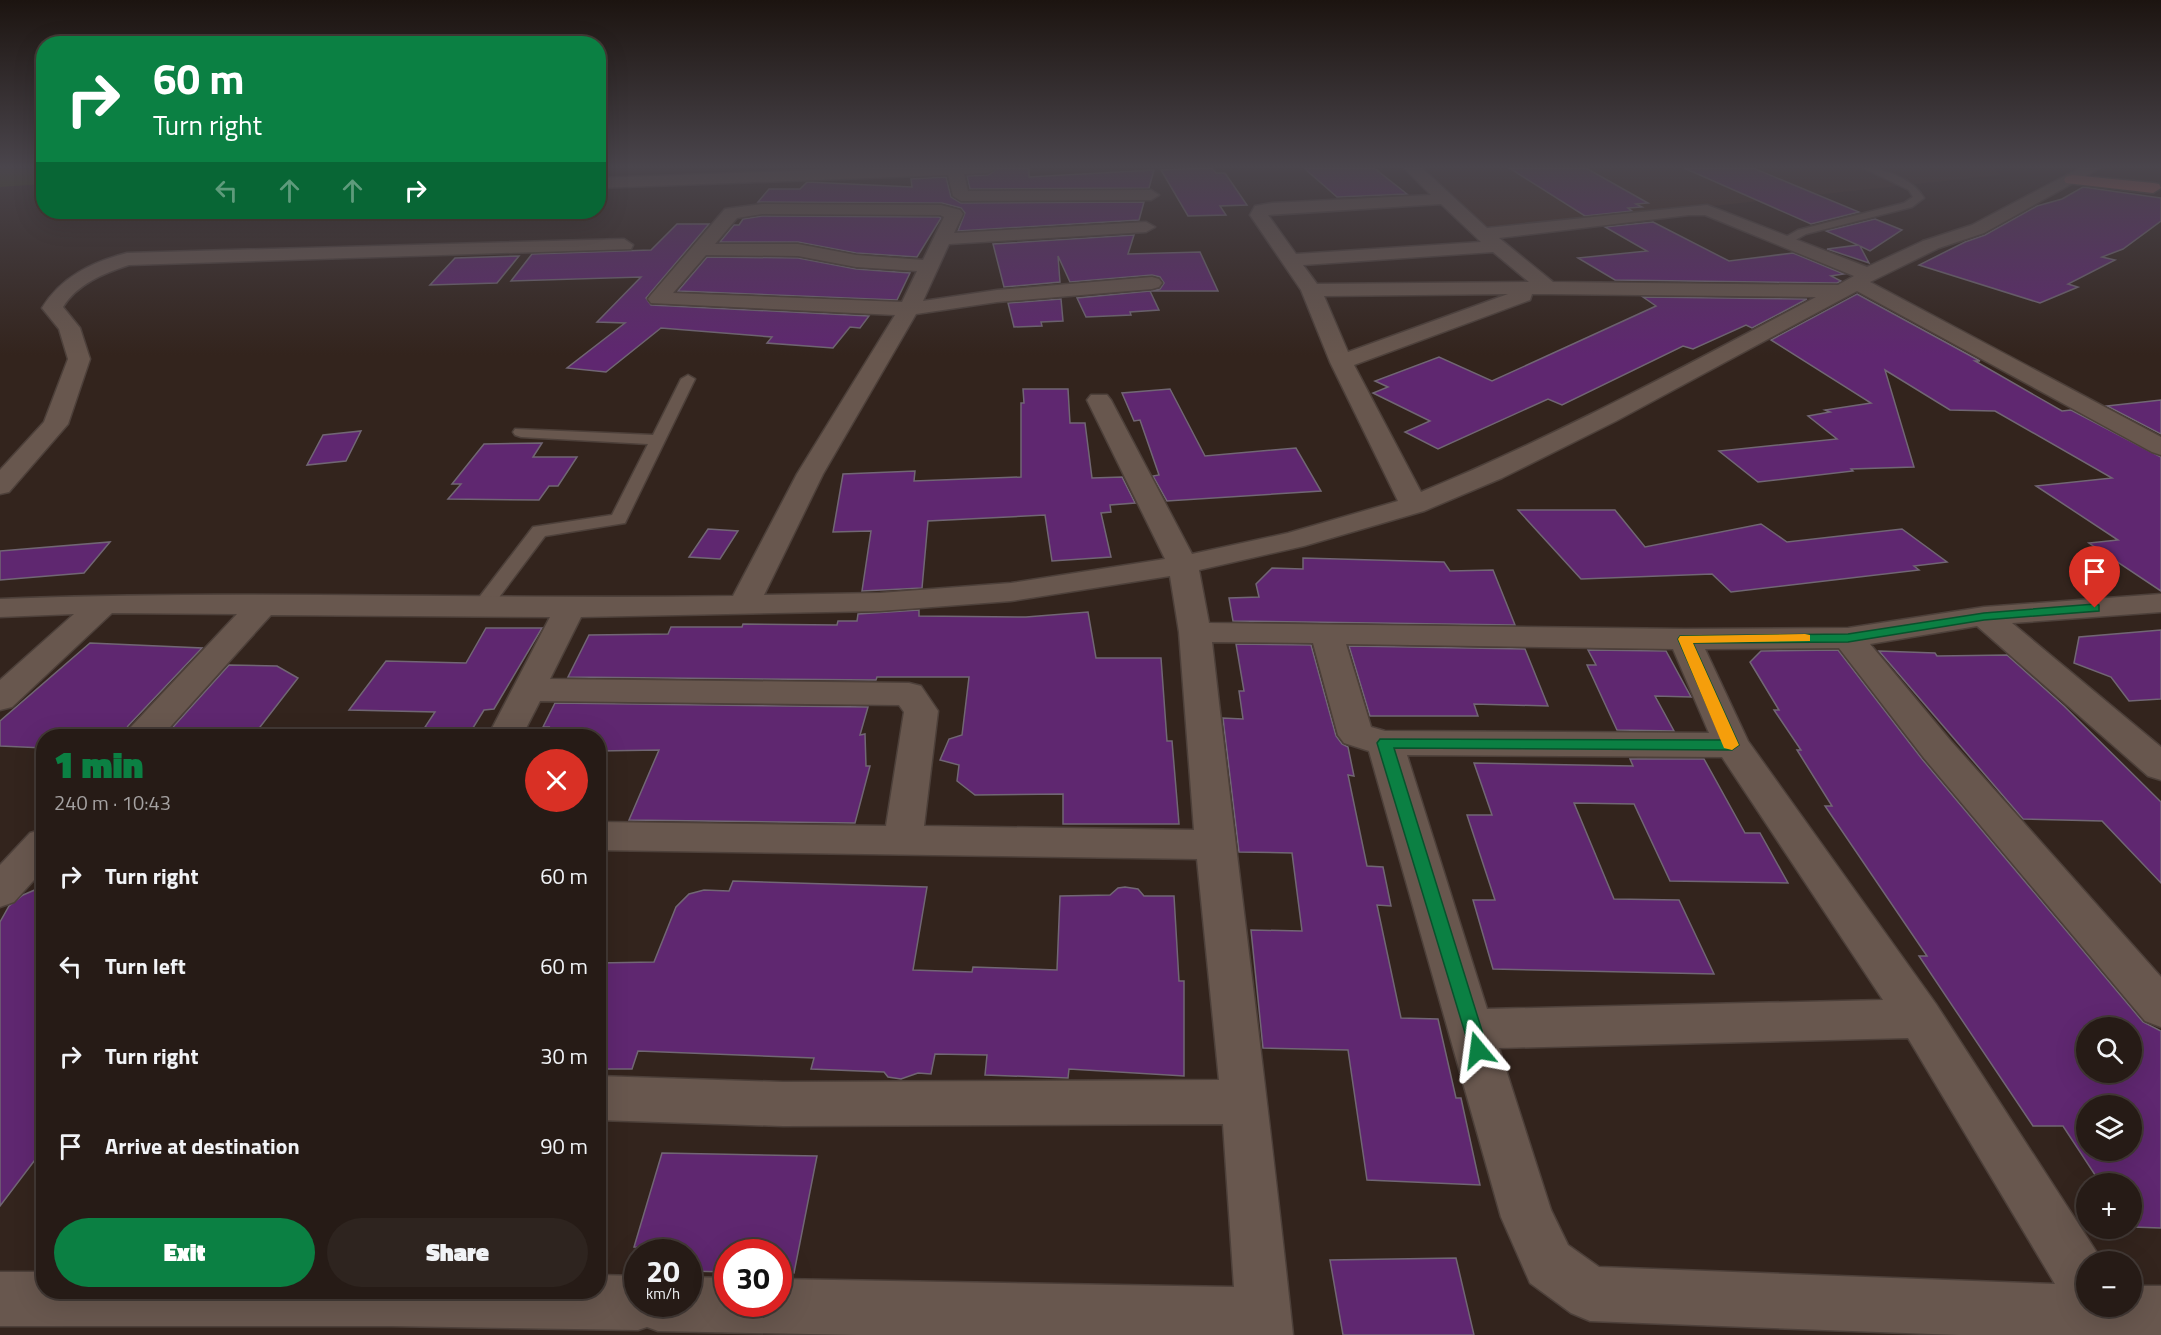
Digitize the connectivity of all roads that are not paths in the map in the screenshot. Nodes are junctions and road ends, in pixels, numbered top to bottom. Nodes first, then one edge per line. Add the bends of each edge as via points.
1 (717, 230) edge
2 (946, 230) edge
3 (1090, 230) edge
4 (1271, 230) edge
5 (1480, 230) edge
6 (1554, 230) edge
7 (1759, 230) edge
8 (1809, 230) edge
9 (1974, 230) edge
10 (942, 239) junction
11 (1490, 240) junction
12 (1786, 241) junction
13 (624, 245) dead end
14 (702, 249) junction
15 (1293, 260) junction
16 (929, 266) junction
17 (1152, 282) dead end
18 (1855, 283) junction
19 (1548, 288) junction
20 (1311, 290) junction
21 (909, 309) junction
22 (1341, 362) junction
23 (688, 379) dead end
24 (1099, 400) dead end
25 (521, 432) dead end
26 (658, 440) junction
27 (2161, 447) edge
28 (0, 486) edge
29 (1414, 505) junction
30 (1182, 565) junction
31 (2161, 603) edge
32 (105, 604) junction
33 (262, 606) junction
34 (743, 606) junction
35 (0, 608) edge
36 (481, 608) junction
37 (570, 608) junction
38 (1984, 616) junction
39 (1196, 632) junction
40 (1326, 632) junction
41 (1848, 638) junction
42 (1685, 639) junction
43 (528, 690) junction
44 (0, 699) edge
45 (148, 729) edge
46 (508, 729) edge
47 (1385, 743) junction
48 (1732, 745) junction
49 (2161, 767) edge
50 (606, 836) edge
51 (903, 840) junction
52 (1215, 845) junction
53 (36, 852) edge
54 (0, 891) edge
55 (2161, 1008) edge
56 (1920, 1018) junction
57 (1472, 1029) junction
58 (606, 1098) edge
59 (1245, 1102) junction
60 (2076, 1267) edge
61 (0, 1299) edge
62 (2076, 1301) edge
63 (624, 1303) edge
64 (702, 1306) edge
65 (2142, 1309) edge
66 (2161, 1313) edge
67 (1264, 1325) edge

1 - 14 street
2 - 10 street
3 - 10 street
4 - 15 street
5 - 11 street
6 - 11 street
7 - 12 street
8 - 12 lane
9 - 18 street via 1930,245
10 - 16 street
11 - 15 street
11 - 19 street
12 - 18 street
13 - 28 street via 127,259 101,268 59,294 52,308 69,328 79,359 56,424
14 - 16 street via 798,250 856,261
14 - 21 street via 658,299
15 - 20 street
16 - 21 street
17 - 21 street via 997,296
18 - 19 street
18 - 27 street
18 - 29 street via 1606,416 1493,472
19 - 20 street
19 - 22 street
20 - 22 street
21 - 34 street via 810,474
22 - 29 street
23 - 26 lane
24 - 30 street
25 - 26 lane
26 - 36 lane via 619,519 539,531
29 - 30 street via 1294,540
30 - 34 street via 1011,592 880,602
30 - 39 street
31 - 38 street
32 - 33 street
32 - 35 street
32 - 44 street
33 - 36 street
33 - 45 street
34 - 37 street
36 - 37 street
37 - 43 street
38 - 41 street
38 - 49 street
39 - 40 street
39 - 52 street
40 - 42 street
40 - 47 street via 1356,735
41 - 42 street
41 - 55 street via 1937,749
42 - 48 street
43 - 46 street
43 - 51 street via 909,694 921,711
47 - 48 street
47 - 57 street
48 - 56 street
50 - 51 street
51 - 52 street
52 - 59 street
53 - 54 street
56 - 57 street
56 - 60 street
57 - 62 street via 1527,1217 1549,1264 1590,1294
58 - 59 street via 783,1104
59 - 67 street
61 - 63 street
64 - 67 street
65 - 66 street

